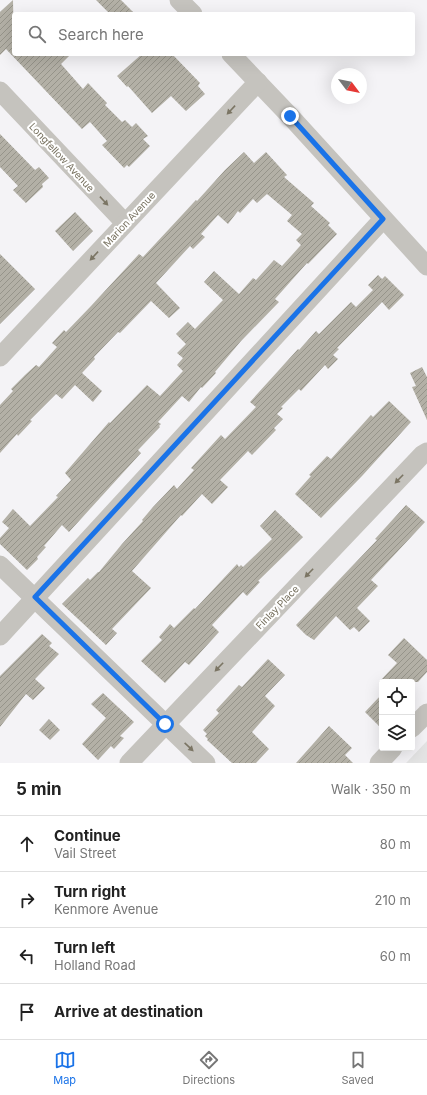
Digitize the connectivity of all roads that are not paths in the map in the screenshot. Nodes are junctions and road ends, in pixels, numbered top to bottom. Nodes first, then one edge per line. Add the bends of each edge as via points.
1 (179, 0) edge
2 (191, 12) edge
3 (233, 56) edge
4 (258, 82) junction
5 (0, 91) edge
6 (383, 219) junction
7 (125, 223) junction
8 (427, 266) edge
9 (1, 355) edge
10 (427, 452) edge
11 (0, 565) edge
12 (35, 597) junction
13 (0, 636) edge
14 (427, 713) edge
15 (165, 724) junction
16 (415, 725) edge
17 (390, 751) edge
18 (129, 763) edge
19 (206, 763) edge
20 (379, 763) edge

1 - 2 street
3 - 4 street
4 - 6 street
4 -> 7 street, Marion Avenue
5 -> 7 street, Longfellow Avenue
6 - 8 street
6 - 12 street
7 -> 9 street, Marion Avenue
10 -> 15 street, Finlay Place
11 - 12 street
12 - 13 street
12 - 15 street
14 - 16 street
15 - 18 street, Finlay Place
15 -> 19 street
17 - 20 street

